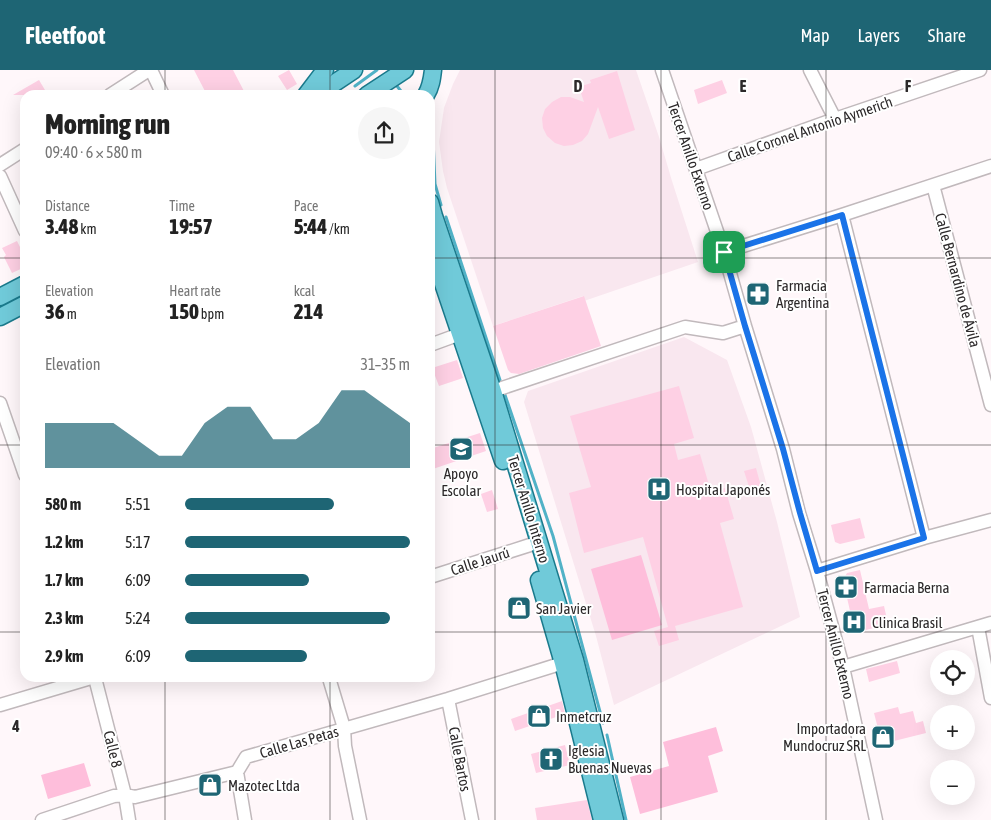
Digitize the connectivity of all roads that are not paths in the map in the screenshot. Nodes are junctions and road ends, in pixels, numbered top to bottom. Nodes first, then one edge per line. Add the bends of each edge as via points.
1 (150, 70) edge
2 (354, 70) edge
3 (406, 70) edge
4 (433, 70) edge
5 (442, 70) edge
6 (662, 70) edge
7 (810, 70) edge
8 (974, 71) edge
9 (334, 79) edge
10 (118, 90) edge
11 (160, 90) edge
12 (315, 90) edge
13 (324, 90) edge
14 (375, 90) edge
15 (429, 90) edge
16 (430, 90) edge
17 (835, 119) junction
18 (20, 152) edge
19 (0, 165) edge
20 (991, 166) edge
21 (696, 169) junction
22 (0, 176) edge
23 (933, 184) junction
24 (842, 215) junction
25 (435, 219) edge
26 (20, 220) edge
27 (724, 252) junction
28 (435, 260) edge
29 (442, 282) junction
30 (20, 287) edge
31 (0, 297) edge
32 (20, 307) edge
33 (0, 317) edge
34 (745, 326) junction
35 (460, 334) junction
36 (435, 343) edge
37 (493, 390) junction
38 (0, 404) edge
39 (991, 405) edge
40 (20, 461) edge
41 (529, 510) junction
42 (991, 520) edge
43 (924, 538) junction
44 (528, 540) junction
45 (817, 571) junction
46 (435, 575) edge
47 (991, 623) edge
48 (978, 627) junction
49 (562, 663) junction
50 (843, 667) junction
51 (78, 682) edge
52 (96, 682) edge
53 (330, 682) edge
54 (991, 698) edge
55 (448, 699) junction
56 (0, 705) edge
57 (344, 728) junction
58 (237, 772) junction
59 (605, 775) junction
60 (125, 795) junction
61 (611, 819) edge
62 (42, 820) edge
63 (129, 820) edge
64 (245, 820) edge
65 (360, 820) edge
66 (472, 820) edge
67 (876, 820) edge

1 - 10 street
1 - 11 street
2 - 9 main road
3 - 14 main road
4 - 15 main road
5 - 16 main road
6 - 21 street, Tercer Anillo Externo
7 - 17 street
8 - 17 street, Calle Coronel Antonio Aymerich
9 - 12 main road
9 - 13 main road
17 - 21 street, Calle Coronel Antonio Aymerich
18 - 19 street
20 - 23 street
21 - 27 street, Tercer Anillo Externo
22 - 26 street
23 - 24 street
23 - 39 street, Calle Bernardino de Ávila
24 - 27 street
24 - 43 street
25 - 37 main road, Tercer Anillo Interno
27 - 34 street, Tercer Anillo Externo
28 - 29 main road, Tercer Anillo Interno
29 - 35 main road, Tercer Anillo Interno
29 - 37 main road via 456,306 481,381
30 - 31 main road
32 - 33 main road
34 - 37 street via 723,333 685,327
34 - 45 street, Tercer Anillo Externo
35 - 36 street
35 - 44 main road, Tercer Anillo Interno
37 - 41 main road, Tercer Anillo Interno
37 - 44 main road via 489,408 520,501
38 - 40 street
41 - 49 main road via 532,540 565,650
41 - 59 main road, Tercer Anillo Interno via 575,660
42 - 43 street
43 - 45 street
44 - 46 street, Calle Jaurú
44 - 49 main road, Tercer Anillo Interno
45 - 50 street, Tercer Anillo Externo
47 - 48 street
48 - 50 street
48 - 54 street
49 - 55 street, Calle Las Petas
49 - 59 main road via 570,672 588,741
49 - 61 main road, Tercer Anillo Interno via 584,750 592,764 604,812
50 - 67 street, Tercer Anillo Externo
51 - 56 street
52 - 60 street, Calle 8
53 - 57 street
55 - 57 street, Calle Las Petas
55 - 66 street, Calle Bartos
57 - 58 street, Calle Las Petas via 246,757
57 - 65 street
58 - 60 street via 135,797
58 - 64 street
59 - 61 main road, Tercer Anillo Interno
60 - 62 street
60 - 63 street, Calle 8

